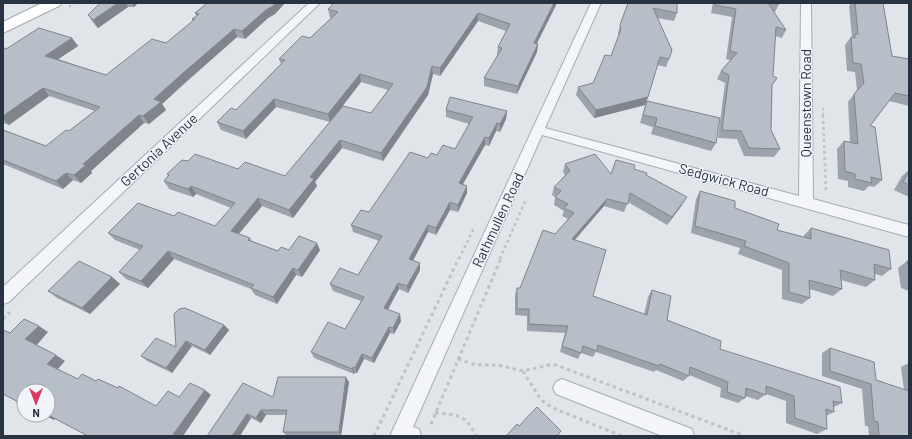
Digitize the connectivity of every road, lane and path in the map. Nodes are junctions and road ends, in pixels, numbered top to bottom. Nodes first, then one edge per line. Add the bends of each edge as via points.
1 (54, 3) edge
2 (315, 3) edge
3 (596, 3) edge
4 (806, 3) edge
5 (3, 28) edge
6 (539, 130) junction
7 (528, 195) dead end
8 (806, 202) junction
9 (909, 230) edge
10 (3, 297) edge
11 (458, 359) junction
12 (523, 371) junction
13 (562, 388) dead end
14 (435, 412) junction
15 (431, 424) dead end
16 (404, 434) edge
17 (476, 436) edge
18 (622, 436) edge
19 (685, 436) edge
20 (745, 436) edge

1 - 5 main road
2 - 10 street, Gertonia Avenue
3 - 6 street, Rathmullen Road
4 - 8 street, Queenstown Road
6 - 8 street, Sedgwick Road
6 - 16 street, Rathmullen Road
7 - 11 path
8 - 9 street, Sedgwick Road
11 - 12 path
11 - 14 path
12 - 18 path via 541,400 553,408
12 - 20 path via 556,365
13 - 19 street
14 - 15 path
14 - 17 path via 463,417 471,423

